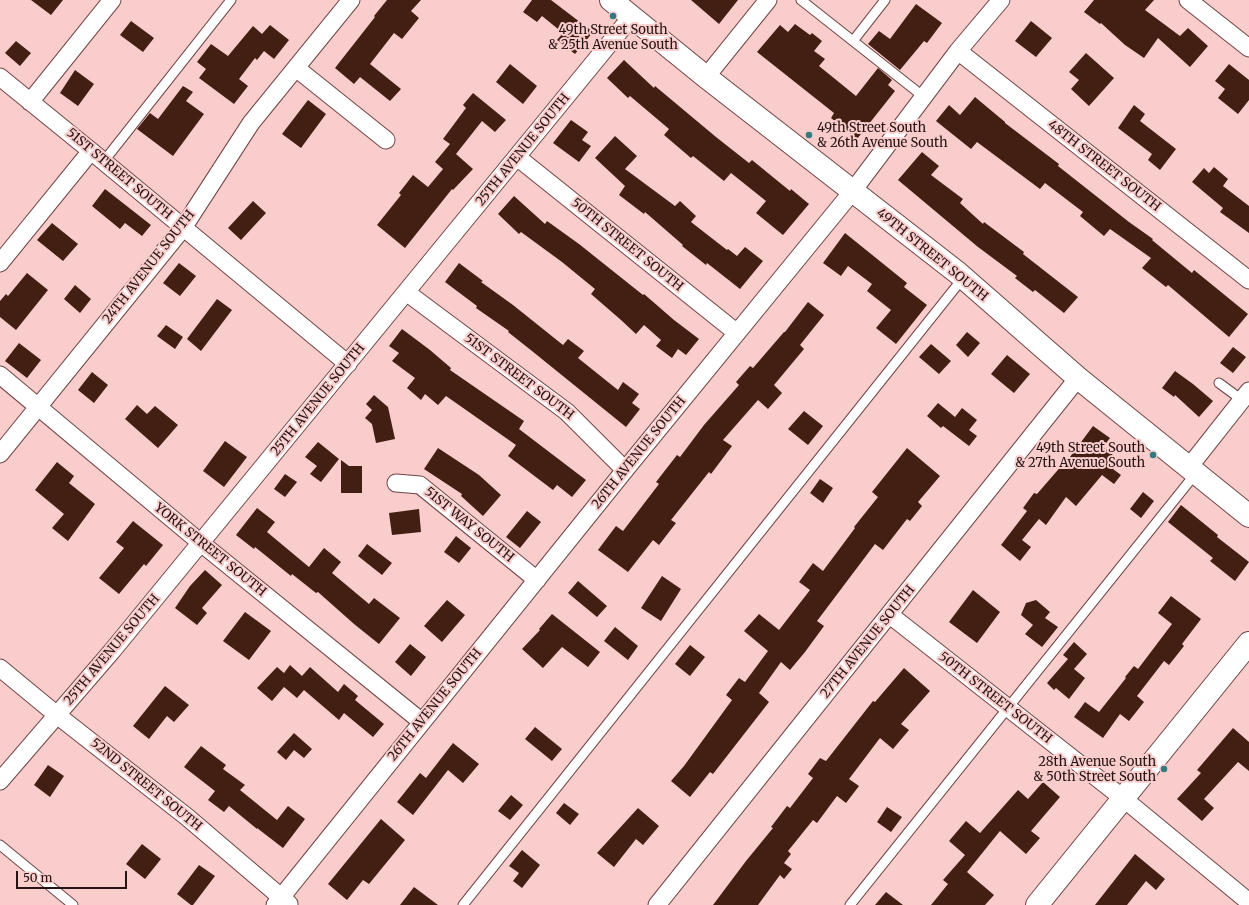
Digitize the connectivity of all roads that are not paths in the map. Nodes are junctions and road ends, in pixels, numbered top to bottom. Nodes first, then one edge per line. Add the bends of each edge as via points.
1 (112, 0) edge
2 (231, 0) edge
3 (351, 0) edge
4 (611, 0) edge
5 (768, 0) edge
6 (801, 0) edge
7 (885, 0) edge
8 (1001, 0) edge
9 (1188, 0) edge
10 (632, 16) junction
11 (853, 41) junction
12 (1249, 48) edge
13 (958, 52) junction
14 (296, 68) junction
15 (0, 77) edge
16 (706, 77) junction
17 (924, 97) junction
18 (30, 102) junction
19 (386, 140) dead end
20 (98, 156) junction
21 (517, 157) junction
22 (852, 192) junction
23 (183, 228) junction
24 (0, 263) edge
25 (963, 278) junction
26 (1249, 280) edge
27 (406, 292) junction
28 (737, 333) junction
29 (348, 364) junction
30 (0, 375) edge
31 (1078, 378) junction
32 (1219, 383) dead end
33 (1245, 396) edge
34 (37, 407) junction
35 (0, 454) edge
36 (625, 470) junction
37 (1192, 470) junction
38 (396, 483) dead end
39 (1249, 516) edge
40 (201, 543) junction
41 (537, 580) junction
42 (890, 615) junction
43 (1249, 642) edge
44 (0, 668) edge
45 (1008, 708) junction
46 (57, 715) junction
47 (422, 722) junction
48 (0, 781) edge
49 (1124, 799) junction
50 (0, 845) edge
51 (1247, 897) edge
52 (282, 903) edge
53 (73, 905) edge
54 (464, 905) edge
55 (657, 905) edge
56 (850, 905) edge
57 (1037, 905) edge

1 - 18 street
2 - 20 lane
3 - 14 street, 24TH AVENUE SOUTH
4 - 10 street, 49TH STREET SOUTH
5 - 16 street
6 - 11 lane
7 - 11 lane
8 - 13 street, 26TH AVENUE SOUTH
9 - 12 street
10 - 16 street, 49TH STREET SOUTH
10 - 21 street, 25TH AVENUE SOUTH
11 - 17 lane
13 - 17 street, 26TH AVENUE SOUTH
13 - 26 street, 48TH STREET SOUTH
14 - 19 street
14 - 23 street, 24TH AVENUE SOUTH via 251,123
15 - 18 street, 51ST STREET SOUTH
16 - 22 street, 49TH STREET SOUTH
17 - 22 street, 26TH AVENUE SOUTH
18 - 20 street, 51ST STREET SOUTH
20 - 23 street, 51ST STREET SOUTH
20 - 24 street
21 - 27 street, 25TH AVENUE SOUTH
21 - 28 street, 50TH STREET SOUTH
22 - 25 street, 49TH STREET SOUTH
22 - 28 street, 26TH AVENUE SOUTH
23 - 29 street, 51ST STREET SOUTH
23 - 34 street, 24TH AVENUE SOUTH
25 - 31 street, 49TH STREET SOUTH
25 - 54 lane
27 - 29 street, 25TH AVENUE SOUTH
27 - 36 street, 51ST STREET SOUTH via 567,412
28 - 36 street, 26TH AVENUE SOUTH
29 - 40 street, 25TH AVENUE SOUTH
30 - 34 street, YORK STREET SOUTH
31 - 37 street, 49TH STREET SOUTH
31 - 42 street, 27TH AVENUE SOUTH
32 - 33 lane
33 - 37 street
34 - 35 street, 24TH AVENUE SOUTH
34 - 40 street, YORK STREET SOUTH
36 - 41 street, 26TH AVENUE SOUTH
37 - 39 street, 49TH STREET SOUTH
37 - 45 lane
38 - 41 street, 51ST WAY SOUTH via 420,485
40 - 46 street, 25TH AVENUE SOUTH
40 - 47 street, YORK STREET SOUTH
41 - 47 street, 26TH AVENUE SOUTH
42 - 45 street, 50TH STREET SOUTH
42 - 55 street, 27TH AVENUE SOUTH
43 - 49 street
44 - 46 street, 52ND STREET SOUTH
45 - 49 street, 50TH STREET SOUTH
45 - 56 lane
46 - 48 street, 25TH AVENUE SOUTH
46 - 52 street, 52ND STREET SOUTH via 187,817
47 - 52 street, 26TH AVENUE SOUTH
49 - 51 street, 50TH STREET SOUTH
49 - 57 street
50 - 53 lane

